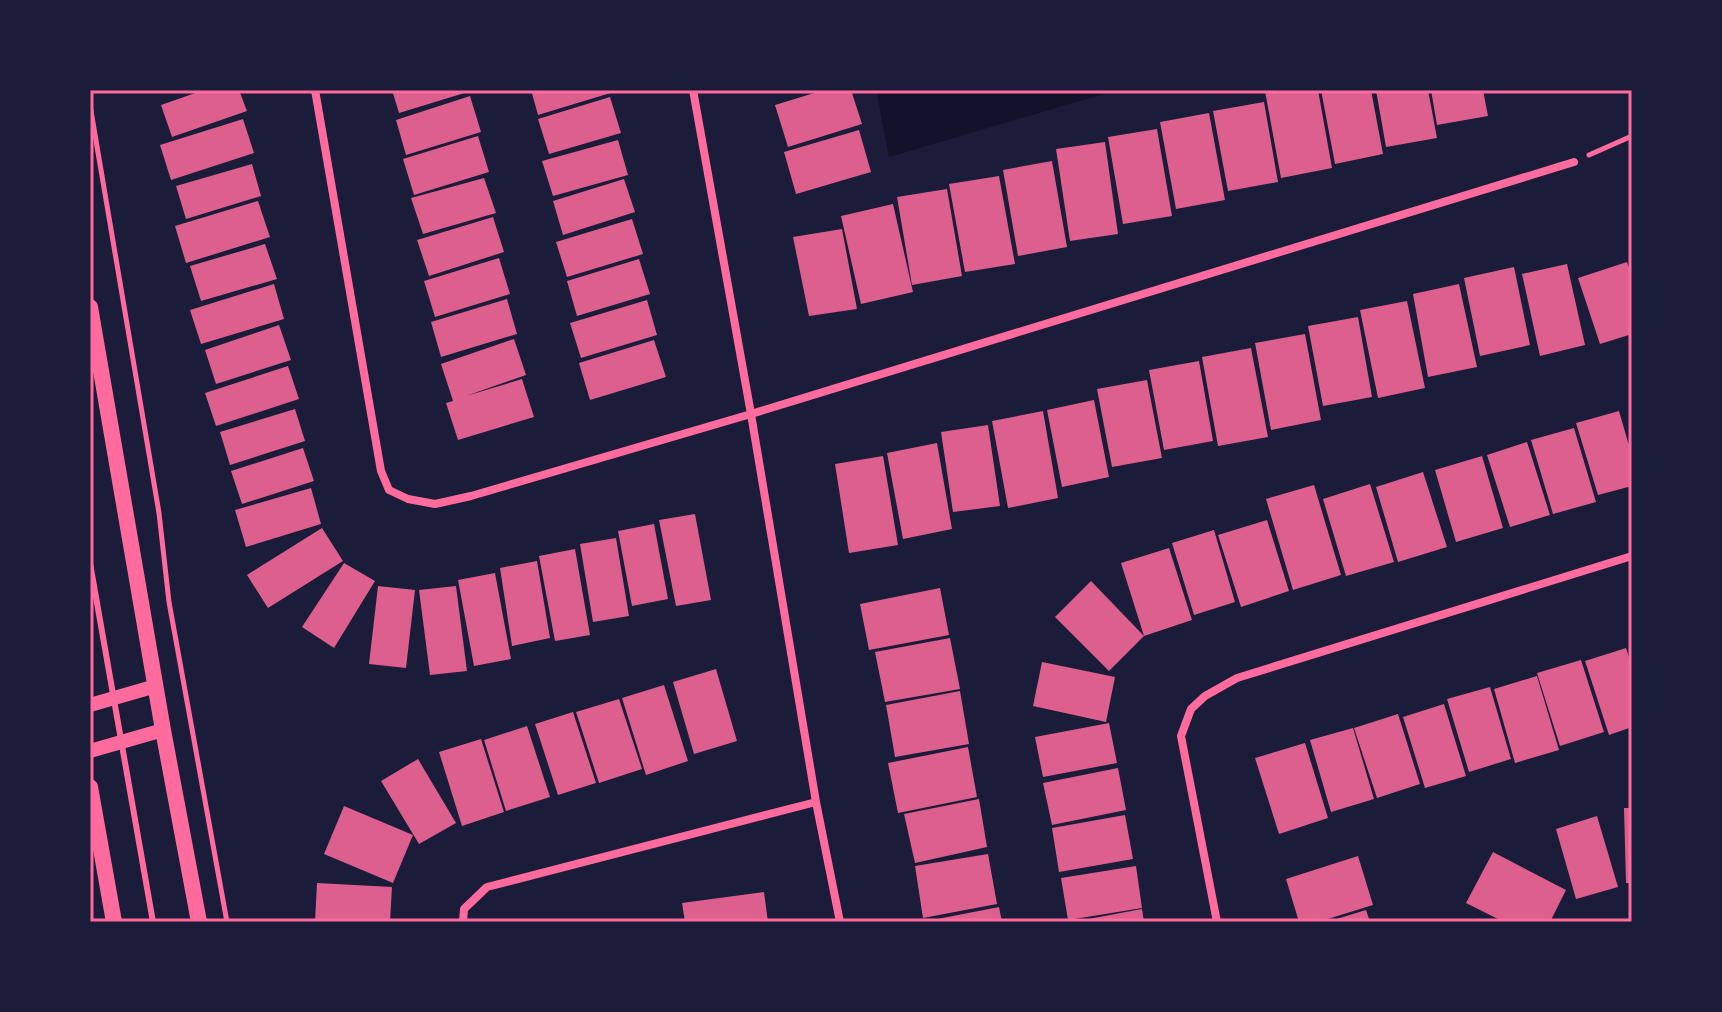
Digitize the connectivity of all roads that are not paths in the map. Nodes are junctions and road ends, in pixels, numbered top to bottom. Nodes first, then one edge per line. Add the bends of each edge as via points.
1 (315, 90) edge
2 (693, 90) edge
3 (1574, 162) road end
4 (90, 307) edge
5 (751, 414) junction
6 (1632, 556) edge
7 (90, 563) edge
8 (156, 686) junction
9 (113, 699) junction
10 (90, 705) edge
11 (163, 730) junction
12 (120, 742) junction
13 (90, 751) edge
14 (90, 787) edge
15 (816, 802) junction
16 (114, 922) edge
17 (153, 922) edge
18 (199, 922) edge
19 (463, 922) edge
20 (840, 922) edge
21 (1217, 922) edge

1 - 5 street via 377,453 389,490 435,504
2 - 5 street
3 - 5 street
4 - 8 main road
5 - 15 street
6 - 21 street via 1237,678 1205,696 1191,709 1181,736
7 - 9 lane
8 - 9 street
8 - 11 main road
9 - 10 street
9 - 12 lane
11 - 12 street
11 - 18 main road
12 - 13 street
12 - 17 lane
14 - 16 main road
15 - 19 street via 487,887 464,909
15 - 20 street

